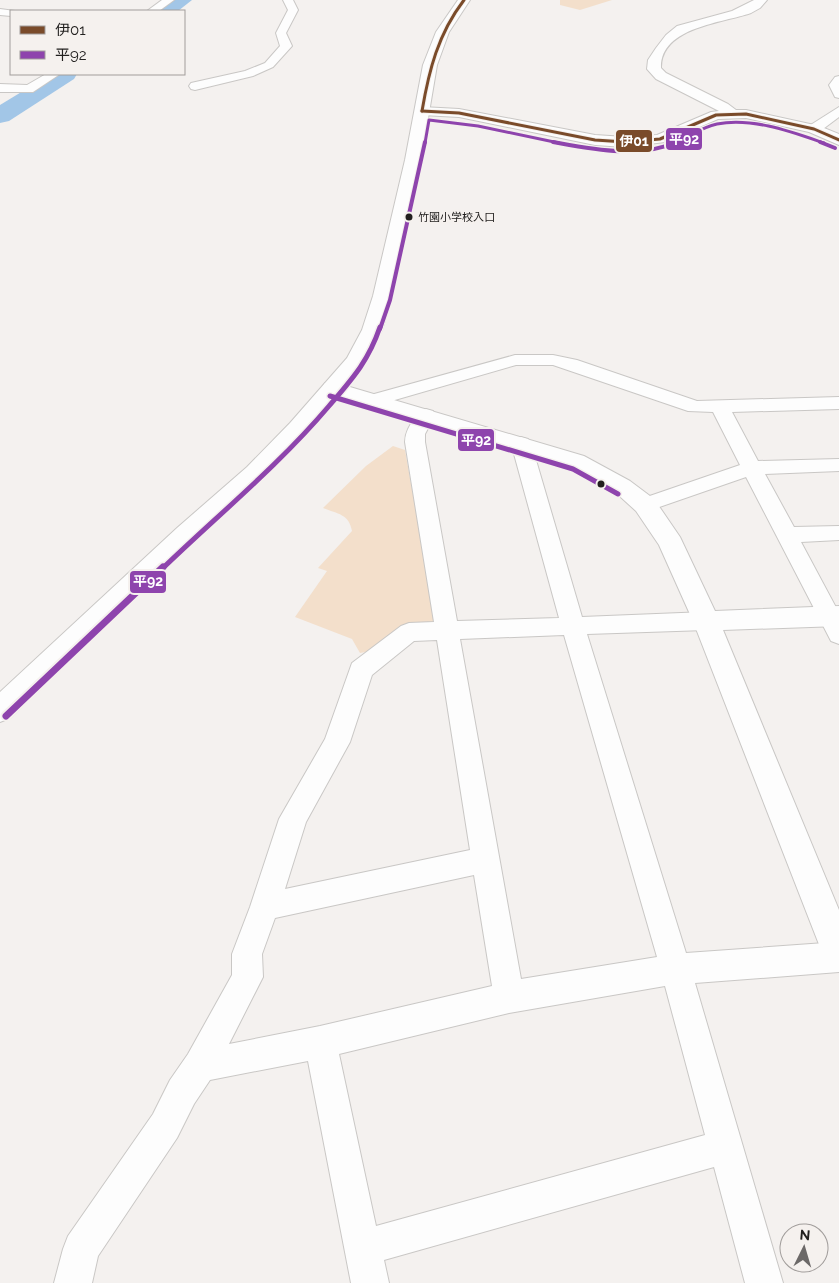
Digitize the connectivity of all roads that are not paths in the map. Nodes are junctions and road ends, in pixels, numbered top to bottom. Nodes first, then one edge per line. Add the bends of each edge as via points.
1 (169, 0) edge
2 (288, 0) edge
3 (464, 0) edge
4 (761, 0) edge
5 (154, 10) edge
6 (52, 75) edge
7 (839, 80) edge
8 (195, 86) dead end
9 (0, 88) edge
10 (839, 94) edge
11 (422, 111) junction
12 (839, 111) edge
13 (731, 113) junction
14 (814, 129) junction
15 (839, 140) edge
16 (333, 388) junction
17 (374, 400) junction
18 (839, 403) edge
19 (720, 407) junction
20 (426, 415) junction
21 (521, 443) junction
22 (839, 465) edge
23 (752, 468) junction
24 (645, 505) junction
25 (839, 533) edge
26 (787, 535) junction
27 (706, 621) junction
28 (836, 623) edge
29 (573, 626) junction
30 (448, 632) junction
31 (0, 710) edge
32 (485, 860) junction
33 (265, 907) junction
34 (839, 955) edge
35 (676, 969) junction
36 (509, 997) junction
37 (320, 1042) junction
38 (200, 1066) junction
39 (725, 1147) junction
40 (362, 1248) junction
41 (73, 1283) edge
42 (370, 1283) edge
43 (764, 1283) edge

1 - 5 street
2 - 8 street via 293,10 281,32 286,46 269,65 250,74
3 - 11 street via 444,28 433,51
4 - 13 street via 742,12 680,30 669,38 654,60 654,69 661,76
6 - 9 street via 29,89
7 - 10 street via 835,85
11 - 13 street via 459,113 595,140 625,142 660,139 706,118
11 - 16 street via 376,318 363,349
12 - 14 street
13 - 14 street
14 - 15 street
16 - 17 street
16 - 31 street via 255,472
17 - 19 street via 515,360 535,358 570,364 695,407
17 - 20 street
18 - 19 street
19 - 23 street
20 - 21 street
20 - 30 street via 415,442
21 - 24 street via 576,461 622,486
21 - 29 street
22 - 23 street
23 - 24 street
23 - 26 street
24 - 27 street via 671,544
25 - 26 street
26 - 28 street
27 - 28 street
27 - 29 street
27 - 34 street
29 - 30 street
29 - 35 street
30 - 32 street
30 - 33 street via 409,632 362,670 337,742 292,819
32 - 33 street
32 - 36 street
33 - 38 street via 247,954 248,977
34 - 35 street
35 - 36 street
35 - 39 street
36 - 37 street
37 - 38 street
37 - 40 street
38 - 41 street via 165,1126 81,1249
39 - 40 street
39 - 43 street
40 - 42 street

